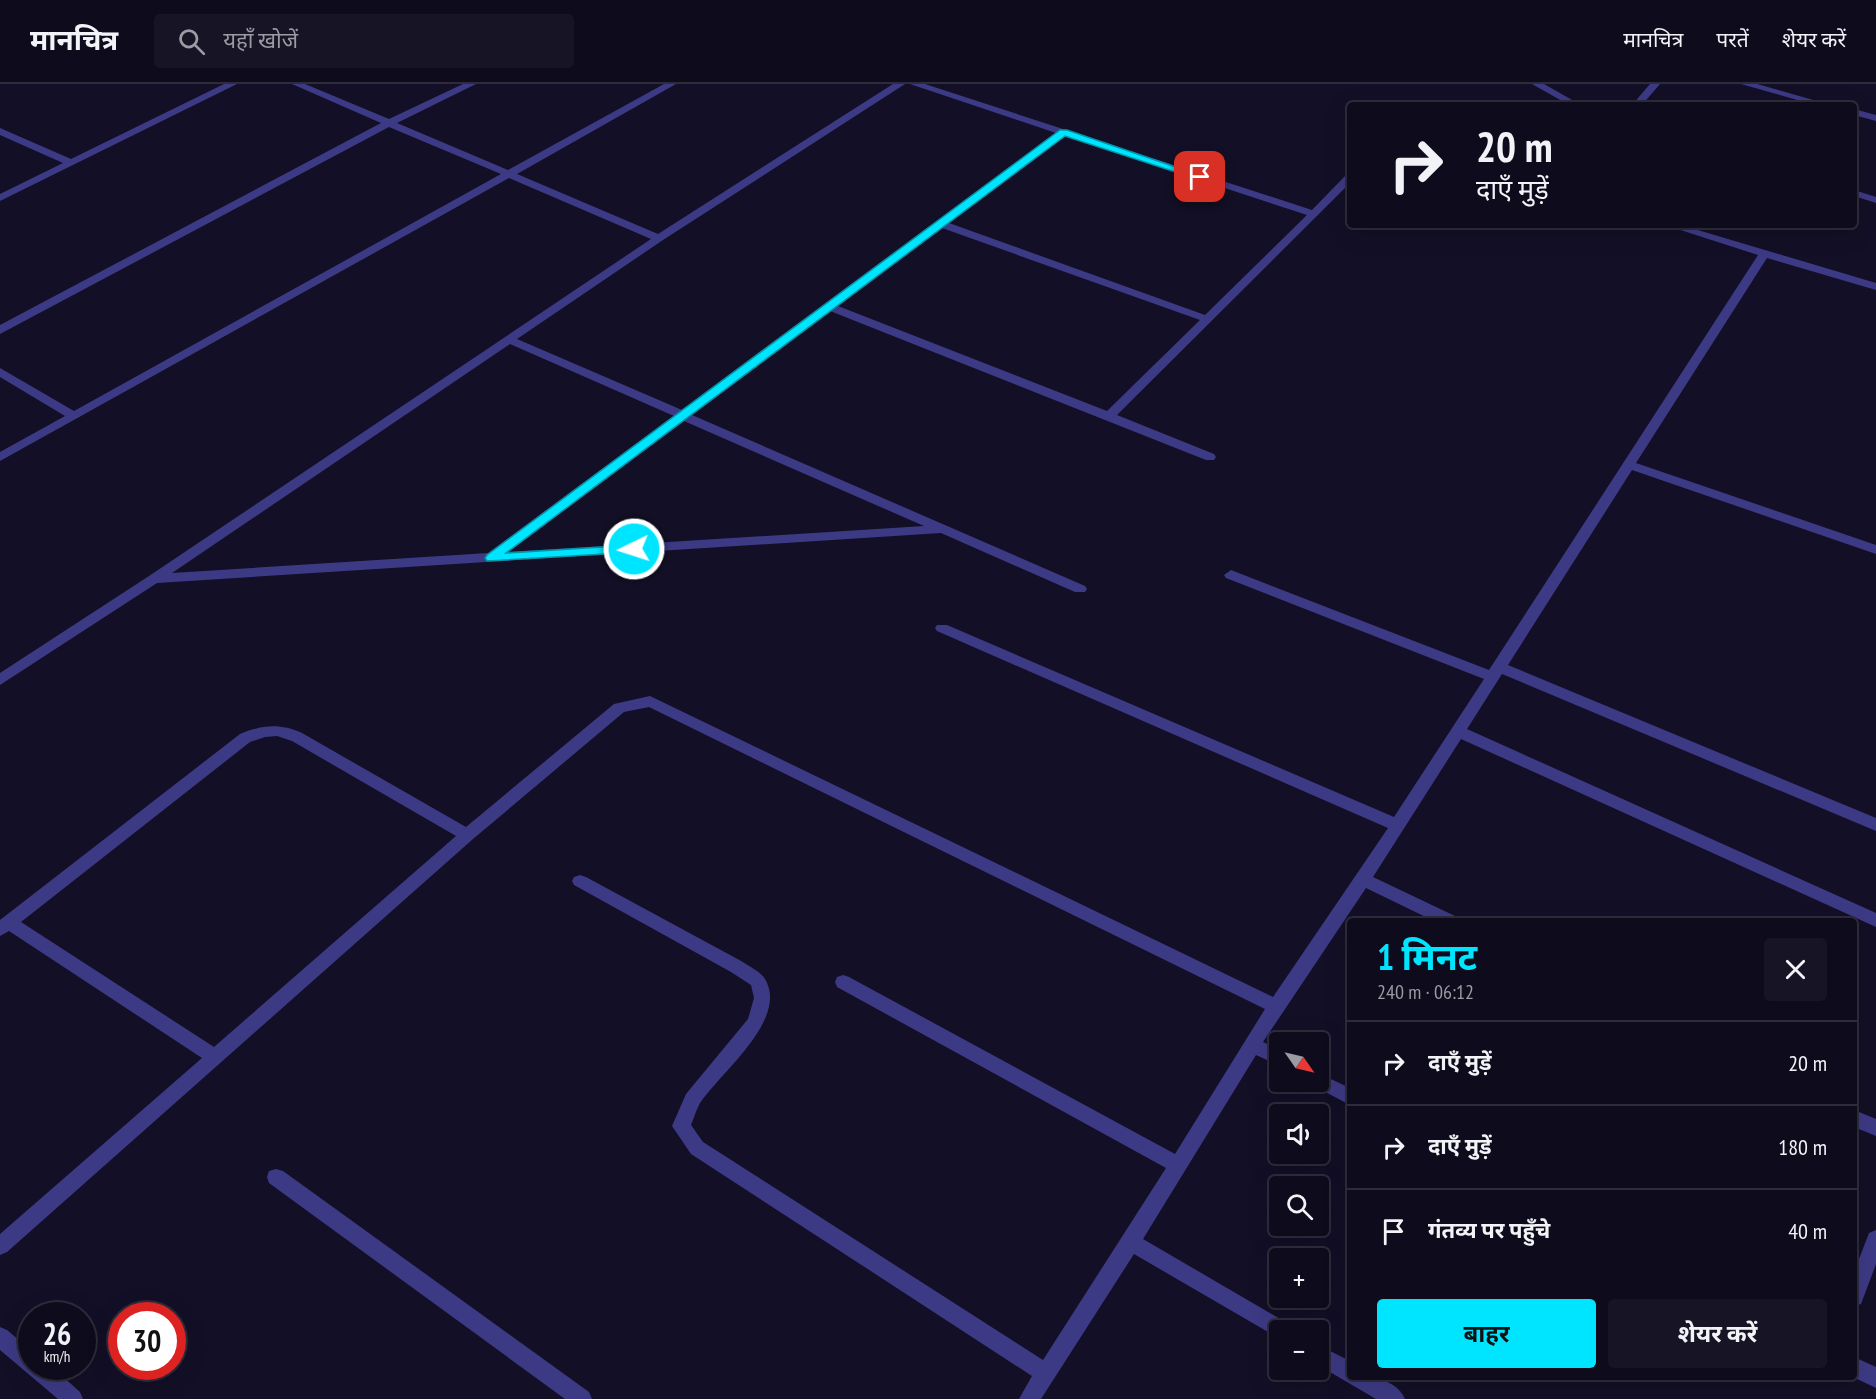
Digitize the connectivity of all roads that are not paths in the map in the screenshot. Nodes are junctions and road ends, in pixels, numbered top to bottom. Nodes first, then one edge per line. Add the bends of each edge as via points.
1 (232, 84) edge
2 (297, 84) edge
3 (471, 84) edge
4 (671, 84) edge
5 (900, 84) edge
6 (915, 84) edge
7 (1537, 84) edge
8 (1655, 84) edge
9 (1746, 84) edge
10 (1570, 102) edge
11 (1640, 102) edge
12 (1815, 102) edge
13 (1857, 113) edge
14 (1876, 118) edge
15 (389, 123) junction
16 (0, 131) edge
17 (1064, 132) junction
18 (71, 163) junction
19 (509, 175) junction
20 (1347, 180) edge
21 (1857, 195) edge
22 (0, 198) edge
23 (1876, 200) edge
24 (1314, 214) junction
25 (942, 224) junction
26 (1680, 228) edge
27 (659, 238) junction
28 (1764, 254) junction
29 (1876, 287) edge
30 (830, 308) junction
31 (1207, 319) junction
32 (0, 330) edge
33 (510, 340) junction
34 (0, 372) edge
35 (74, 416) junction
36 (684, 416) junction
37 (1109, 416) junction
38 (0, 457) edge
39 (1210, 458) dead end
40 (1629, 465) junction
41 (943, 529) junction
42 (1876, 550) edge
43 (491, 558) junction
44 (1232, 574) dead end
45 (154, 579) junction
46 (1080, 589) dead end
47 (942, 628) dead end
48 (1496, 672) junction
49 (0, 680) edge
50 (1458, 730) junction
51 (1397, 825) junction
52 (1876, 825) edge
53 (467, 835) junction
54 (1363, 879) junction
55 (580, 881) dead end
56 (1443, 918) edge
57 (1876, 920) edge
58 (5, 925) edge
59 (843, 982) dead end
60 (1276, 1006) junction
61 (1252, 1044) junction
62 (1269, 1053) edge
63 (213, 1056) junction
64 (1329, 1086) edge
65 (1347, 1095) edge
66 (1857, 1119) edge
67 (1876, 1128) edge
68 (1178, 1166) junction
69 (276, 1178) dead end
70 (1876, 1239) edge
71 (1131, 1242) junction
72 (0, 1246) edge
73 (1857, 1289) edge
74 (1269, 1324) edge
75 (0, 1337) edge
76 (18, 1352) edge
77 (1329, 1360) edge
78 (1857, 1368) edge
79 (1347, 1370) edge
80 (1046, 1373) junction
81 (1876, 1378) edge
82 (51, 1380) edge
83 (1363, 1380) edge
84 (73, 1399) edge
85 (582, 1399) edge
86 (1029, 1399) edge
87 (1395, 1399) edge

1 - 18 street
2 - 15 street
3 - 15 street
4 - 19 street
5 - 27 street
6 - 17 street
7 - 10 street
8 - 11 street
9 - 12 street
13 - 14 street
15 - 19 street
15 - 32 street
16 - 18 street
17 - 24 street
17 - 25 street
18 - 22 street
19 - 27 street
19 - 35 street
20 - 24 street
21 - 23 street
24 - 31 street
25 - 30 street
25 - 31 street
26 - 28 street
27 - 33 street
28 - 29 street
28 - 40 street
30 - 36 street
30 - 37 street
31 - 37 street
33 - 36 street
33 - 45 street
34 - 35 street
35 - 38 street
36 - 41 street
36 - 43 street
37 - 39 street
40 - 42 street
40 - 48 street
41 - 43 street
41 - 46 street
43 - 45 street
44 - 48 street
45 - 49 street
47 - 51 street
48 - 50 street
48 - 52 street
50 - 51 street
50 - 57 street
51 - 54 street
53 - 58 street via 297,737 282,730 266,729 244,738
53 - 60 street via 619,708 650,701
53 - 63 street
54 - 56 street
54 - 60 street
55 - 80 street via 758,981 764,998 756,1022 692,1100 681,1126 697,1148
58 - 63 street
59 - 68 street
60 - 61 street
61 - 62 street
61 - 68 street
63 - 72 street
64 - 65 street
66 - 67 street
68 - 71 street
69 - 85 street
70 - 73 street
71 - 74 street
71 - 80 street
75 - 76 street
77 - 79 street
78 - 81 street
80 - 86 street
82 - 84 street
83 - 87 street

